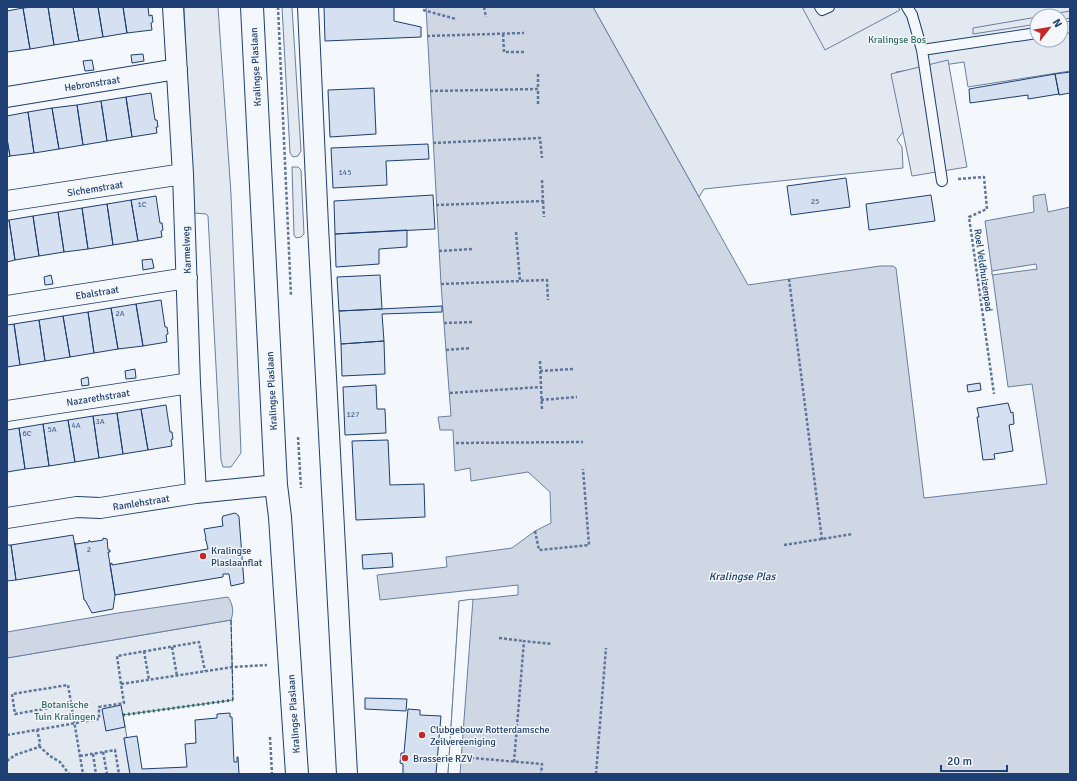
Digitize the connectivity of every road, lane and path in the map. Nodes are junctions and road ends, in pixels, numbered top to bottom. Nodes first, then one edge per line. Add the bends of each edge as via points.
1 (174, 7) edge
2 (252, 7) edge
3 (278, 7) edge
4 (308, 7) edge
5 (484, 7) edge
6 (820, 7) edge
7 (828, 7) edge
8 (907, 7) edge
9 (423, 10) dead end
10 (486, 17) dead end
11 (456, 19) dead end
12 (524, 33) dead end
13 (503, 34) junction
14 (1029, 34) edge
15 (427, 36) dead end
16 (922, 50) junction
17 (525, 52) dead end
18 (177, 69) junction
19 (538, 74) dead end
20 (538, 89) junction
21 (430, 91) dead end
22 (7, 97) edge
23 (538, 104) dead end
24 (433, 143) dead end
25 (542, 158) dead end
26 (183, 174) junction
27 (542, 180) dead end
28 (942, 181) joint
29 (7, 201) edge
30 (543, 201) junction
31 (436, 205) dead end
32 (544, 217) dead end
33 (516, 232) dead end
34 (473, 249) dead end
35 (439, 251) dead end
36 (187, 278) junction
37 (789, 279) dead end
38 (520, 281) junction
39 (441, 284) dead end
40 (291, 297) dead end
41 (548, 300) dead end
42 (7, 306) edge
43 (474, 322) dead end
44 (444, 323) dead end
45 (471, 348) dead end
46 (446, 350) dead end
47 (540, 361) dead end
48 (573, 369) dead end
49 (540, 371) junction
50 (190, 383) junction
51 (540, 387) junction
52 (450, 393) dead end
53 (994, 394) dead end
54 (576, 397) dead end
55 (541, 400) junction
56 (542, 410) dead end
57 (7, 411) edge
58 (297, 430) dead end
59 (583, 442) dead end
60 (456, 443) dead end
61 (583, 469) dead end
62 (267, 485) junction
63 (301, 491) dead end
64 (196, 493) junction
65 (7, 518) edge
66 (535, 532) dead end
67 (854, 534) dead end
68 (822, 540) junction
69 (784, 545) dead end
70 (499, 638) dead end
71 (524, 641) junction
72 (552, 644) dead end
73 (172, 646) junction
74 (606, 648) dead end
75 (144, 651) junction
76 (267, 665) dead end
77 (205, 671) junction
78 (177, 676) junction
79 (149, 680) junction
80 (122, 684) junction
81 (72, 704) junction
82 (75, 724) junction
83 (37, 730) junction
84 (7, 735) edge
85 (39, 746) junction
86 (103, 752) junction
87 (93, 754) junction
88 (80, 756) junction
89 (461, 757) dead end
90 (7, 761) edge
91 (514, 762) junction
92 (69, 774) edge
93 (83, 774) edge
94 (96, 774) edge
95 (107, 774) edge
96 (119, 774) edge
97 (297, 774) edge
98 (347, 774) edge
99 (541, 774) edge
100 (596, 774) edge

1 - 18 street, Karmelweg
2 - 62 main road, Kralingse Plaslaan
3 - 40 path
4 - 98 street
5 - 10 path
6 - 7 lane via 822,10
8 - 16 lane via 912,15
9 - 11 path
12 - 13 path
13 - 15 path
13 - 17 path via 504,52
14 - 16 lane
16 - 28 lane
18 - 22 street, Hebronstraat
18 - 26 street, Karmelweg
19 - 20 path
20 - 21 path
20 - 23 path
24 - 25 path via 540,138
26 - 29 street, Sichemstraat
26 - 36 street, Karmelweg
27 - 30 path
28 - 53 path, Roel Veldhuizenpad via 984,177 987,209 969,217
30 - 31 path
30 - 32 path
33 - 38 path
34 - 35 path
36 - 42 street, Ebalstraat
36 - 50 street, Karmelweg
37 - 68 path
38 - 39 path
38 - 41 path via 546,280
43 - 44 path
45 - 46 path
47 - 49 path
48 - 49 path
49 - 51 path
50 - 57 street, Nazarethstraat
50 - 64 street, Karmelweg
51 - 52 path
51 - 55 path
54 - 55 path
55 - 56 path
58 - 63 path
59 - 60 path
61 - 66 path via 589,545 539,550
62 - 64 street, Ramlehstraat
62 - 97 main road, Kralingse Plaslaan via 280,517
64 - 65 street, Ramlehstraat via 100,508 77,507
67 - 68 path
68 - 69 path
70 - 71 path
71 - 72 path
71 - 91 path
73 - 75 path
73 - 77 path via 199,642
73 - 78 path
74 - 100 path
75 - 79 path
75 - 80 path via 117,656
76 - 77 path
77 - 78 path
78 - 79 path
79 - 80 path
80 - 82 path via 124,703 98,707 99,719
81 - 81 path via 15,714 12,694 68,685
81 - 82 path
82 - 83 path
82 - 88 path
83 - 84 path
83 - 85 path
85 - 90 path via 15,754
85 - 92 path via 60,762
86 - 87 path
86 - 95 path
86 - 96 path via 115,750
87 - 88 path
87 - 94 path
88 - 93 path
89 - 91 path
91 - 99 path via 542,764

